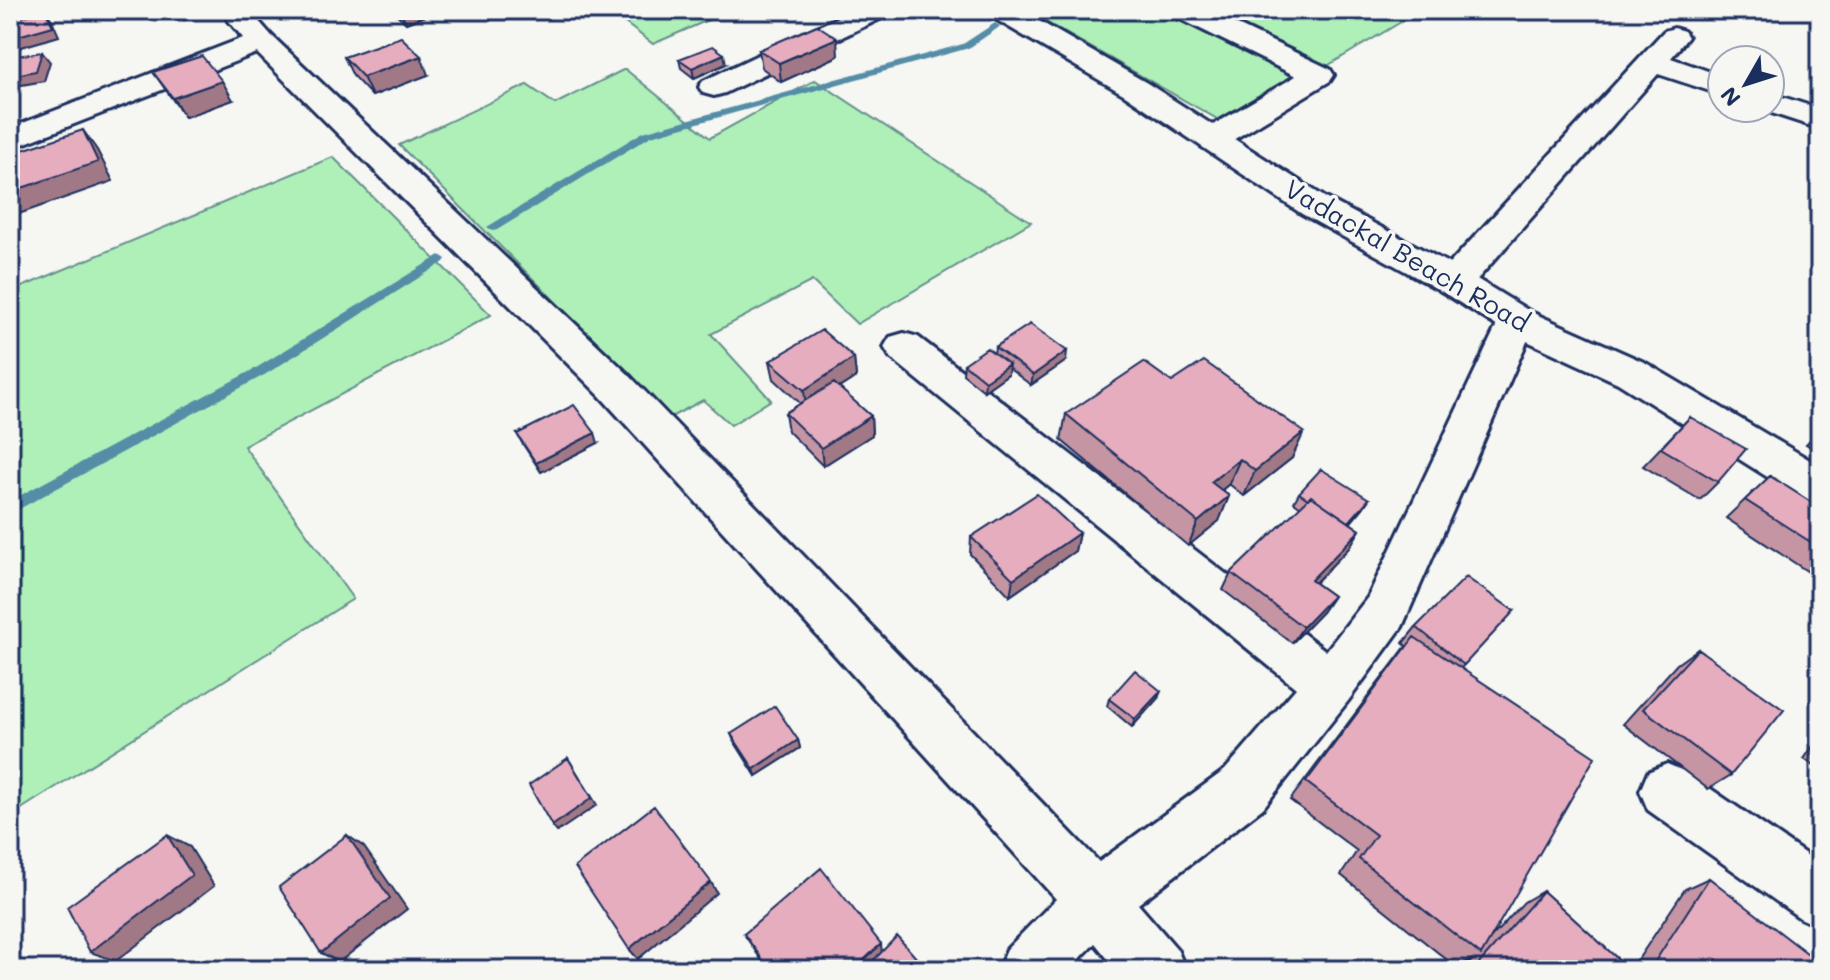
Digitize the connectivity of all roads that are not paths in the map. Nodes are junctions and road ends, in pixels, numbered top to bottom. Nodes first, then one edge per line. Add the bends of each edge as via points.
1 (876, 10) edge
2 (1000, 10) edge
3 (1184, 10) edge
4 (248, 26) edge
5 (1674, 37) dead end
6 (1653, 62) junction
7 (1706, 80) edge
8 (714, 87) dead end
9 (1786, 108) edge
10 (1820, 120) edge
11 (10, 139) edge
12 (1212, 139) junction
13 (1454, 282) junction
14 (1517, 321) junction
15 (904, 347) dead end
16 (1820, 488) edge
17 (1330, 685) junction
18 (1667, 791) dead end
19 (1820, 898) edge
20 (1096, 900) junction
21 (1028, 970) edge
22 (1156, 970) edge

1 - 8 street
2 - 12 street, Vadackal Beach Road
3 - 12 street via 1319,75
4 - 11 street
4 - 20 street via 614,385
5 - 6 street
6 - 7 street
6 - 13 street
9 - 10 street
12 - 13 street, Vadackal Beach Road via 1314,206
13 - 14 street, Vadackal Beach Road
14 - 16 street, Vadackal Beach Road via 1632,373
14 - 17 street via 1385,612
15 - 17 street
17 - 20 street via 1244,789
18 - 19 street
20 - 21 street
20 - 22 street

